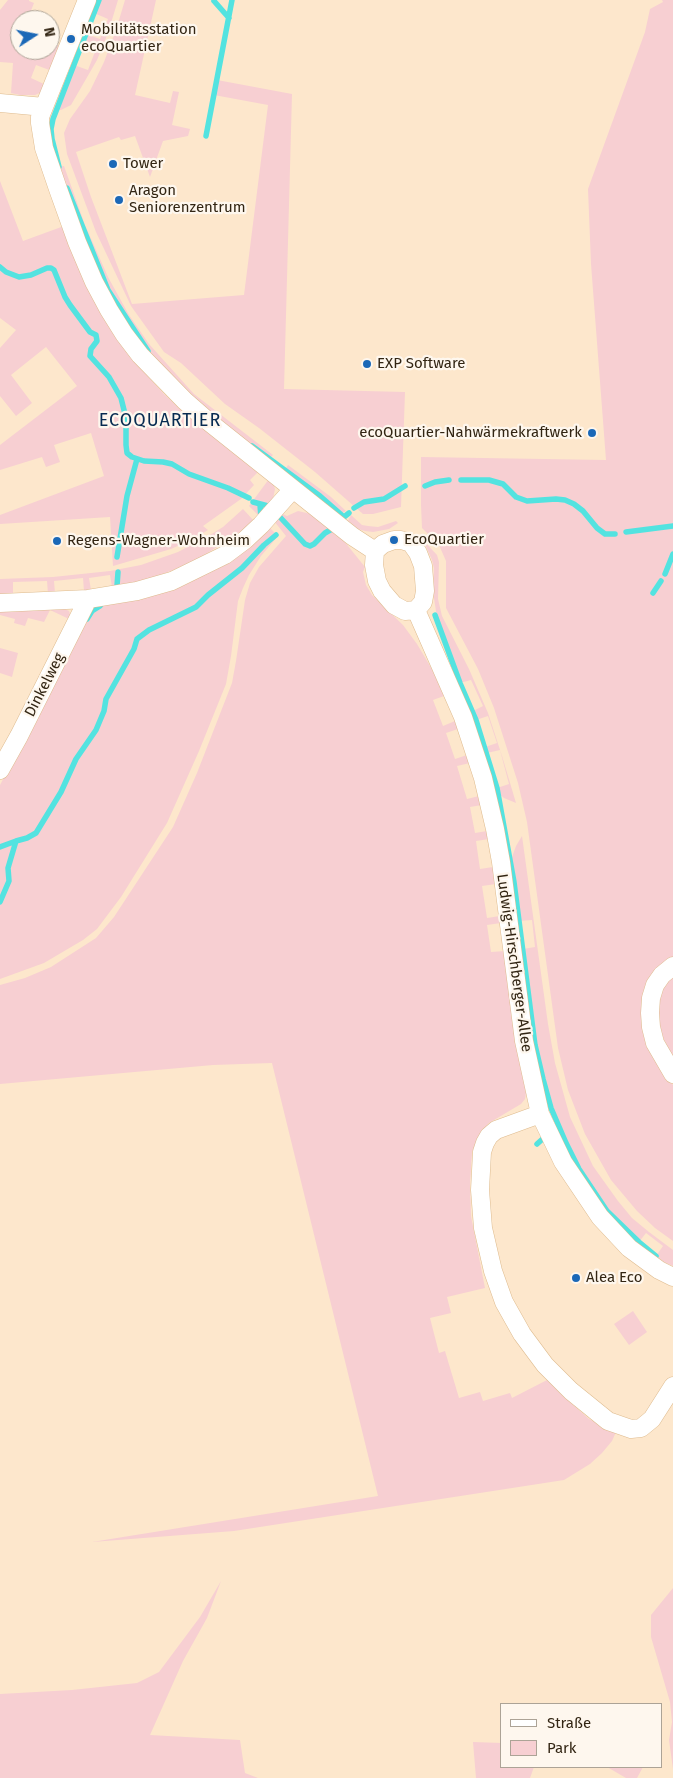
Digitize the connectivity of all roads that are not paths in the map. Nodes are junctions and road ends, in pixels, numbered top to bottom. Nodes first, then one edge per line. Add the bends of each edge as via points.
1 (87, 0) edge
2 (0, 103) edge
3 (44, 107) junction
4 (294, 489) junction
5 (376, 551) junction
6 (88, 599) junction
7 (0, 603) edge
8 (416, 610) junction
9 (0, 770) edge
10 (673, 966) edge
11 (673, 1074) edge
12 (540, 1114) junction
13 (673, 1277) edge
14 (673, 1386) edge

1 - 3 street
2 - 3 street
3 - 4 street via 40,128 58,189 94,282 124,334 185,401
4 - 5 street via 352,536
4 - 6 street via 251,535 215,561 161,585
5 - 8 street via 375,573 382,591 400,609
5 - 8 street via 394,540 414,546 425,576 423,602
6 - 7 street
6 - 9 street, Dinkelweg
8 - 12 street, Ludwig-Hirschberger-Allee via 463,717 483,778 501,862 524,1041
10 - 11 street via 655,985 650,1013 655,1043
12 - 13 street, Ludwig-Hirschberger-Allee via 563,1162 600,1217 629,1248
12 - 14 street via 496,1130 489,1136 482,1152 483,1228 504,1302 545,1365 608,1421 631,1429 641,1428 652,1419

